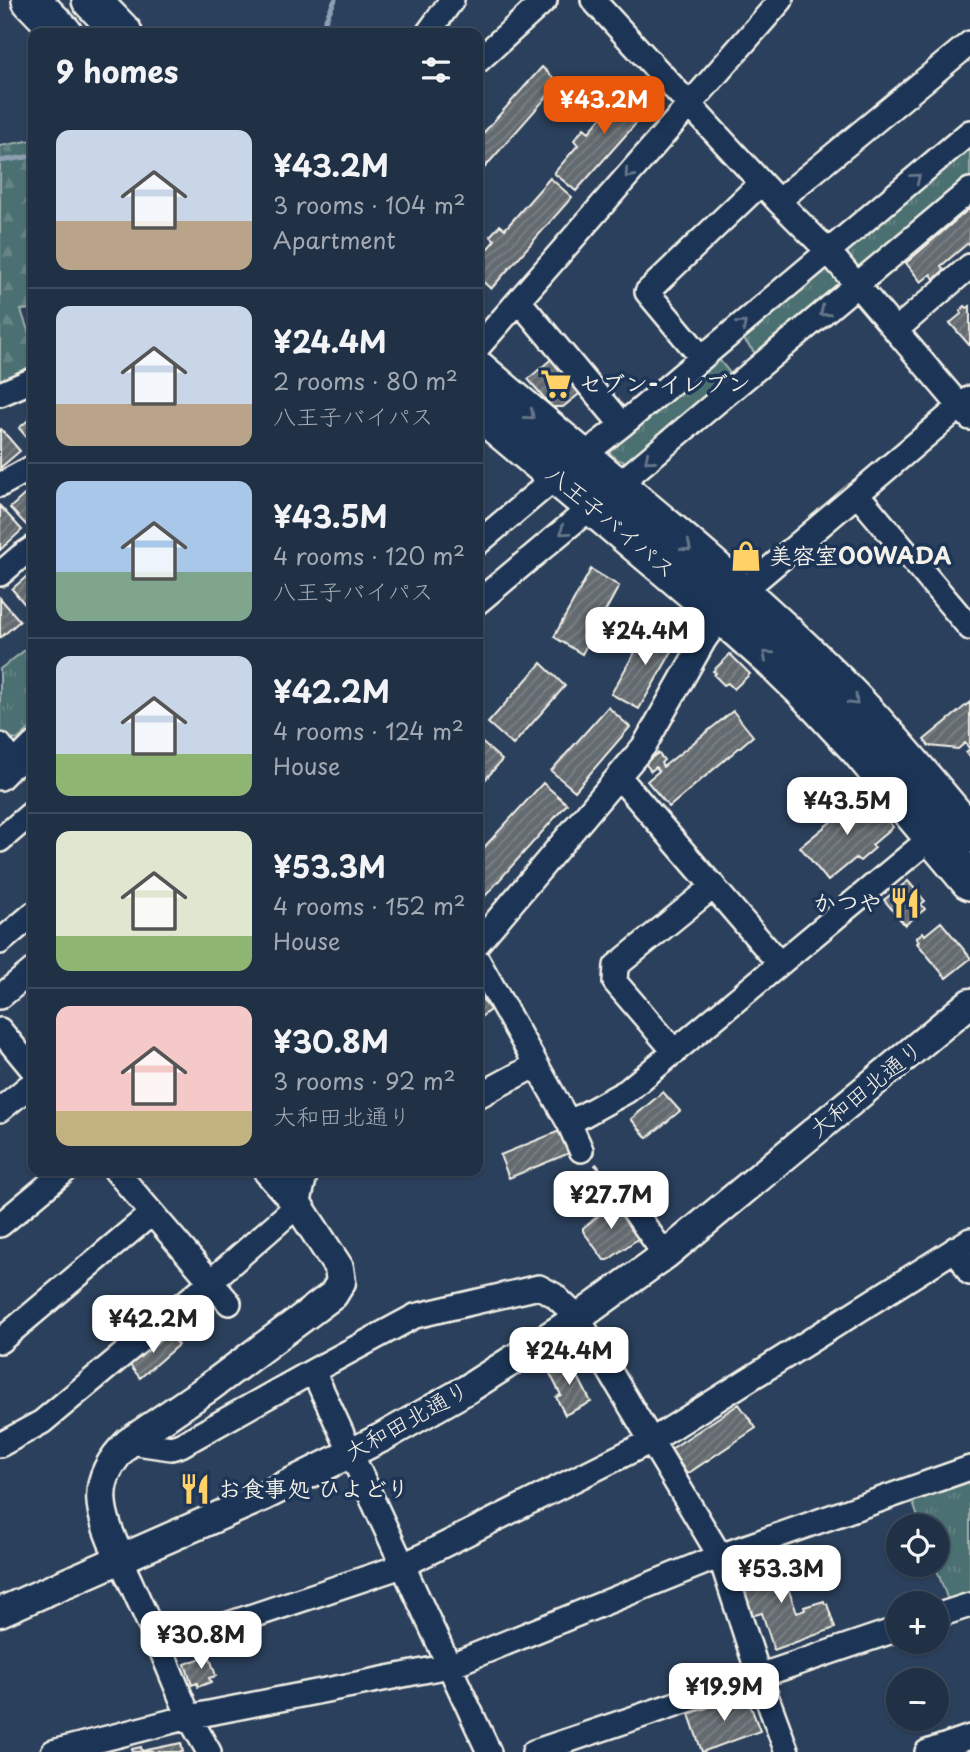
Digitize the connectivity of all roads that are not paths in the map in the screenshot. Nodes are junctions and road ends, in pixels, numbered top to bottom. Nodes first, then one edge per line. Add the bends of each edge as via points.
1 (5, 0) edge
2 (32, 0) edge
3 (64, 0) edge
4 (91, 0) edge
5 (452, 0) edge
6 (545, 0) edge
7 (593, 0) edge
8 (781, 0) edge
9 (30, 28) edge
10 (58, 28) edge
11 (90, 28) edge
12 (117, 28) edge
13 (432, 28) edge
14 (970, 43) edge
15 (483, 56) edge
16 (690, 104) junction
17 (970, 132) edge
18 (761, 183) junction
19 (970, 190) edge
20 (778, 201) junction
21 (829, 251) junction
22 (970, 266) edge
23 (858, 283) junction
24 (519, 301) junction
25 (896, 330) junction
26 (483, 341) edge
27 (702, 358) junction
28 (483, 375) edge
29 (28, 382) edge
30 (0, 394) edge
31 (967, 408) edge
32 (483, 413) edge
33 (622, 425) junction
34 (569, 468) junction
35 (28, 470) edge
36 (0, 485) edge
37 (857, 494) junction
38 (604, 497) junction
39 (483, 539) edge
40 (28, 551) edge
41 (0, 574) edge
42 (483, 598) edge
43 (732, 604) junction
44 (970, 628) edge
45 (0, 745) edge
46 (28, 750) edge
47 (7, 772) edge
48 (619, 777) junction
49 (28, 816) edge
50 (957, 822) edge
51 (0, 840) edge
52 (970, 881) edge
53 (714, 886) junction
54 (28, 918) edge
55 (483, 933) edge
56 (0, 942) edge
57 (779, 963) junction
58 (483, 970) edge
59 (28, 974) edge
60 (0, 997) edge
61 (970, 1003) edge
62 (0, 1030) edge
63 (675, 1052) junction
64 (28, 1064) edge
65 (536, 1065) junction
66 (28, 1087) edge
67 (483, 1093) edge
68 (0, 1110) edge
69 (569, 1123) junction
70 (581, 1150) road end
71 (59, 1176) edge
72 (120, 1176) edge
73 (272, 1176) edge
74 (305, 1176) edge
75 (620, 1191) road end
76 (298, 1205) junction
77 (152, 1213) junction
78 (0, 1225) edge
79 (963, 1244) edge
80 (664, 1255) junction
81 (970, 1273) edge
82 (210, 1282) junction
83 (229, 1303) dead end
84 (578, 1318) junction
85 (0, 1341) edge
86 (313, 1371) junction
87 (129, 1441) junction
88 (651, 1441) junction
89 (0, 1445) edge
90 (350, 1452) junction
91 (970, 1468) edge
92 (720, 1556) junction
93 (120, 1559) junction
94 (402, 1566) junction
95 (970, 1605) edge
96 (0, 1612) edge
97 (949, 1612) edge
98 (886, 1633) edge
99 (160, 1647) junction
100 (449, 1666) junction
101 (759, 1676) junction
102 (189, 1717) junction
103 (970, 1737) edge
104 (62, 1751) edge
105 (209, 1752) edge
106 (488, 1752) edge
107 (534, 1752) edge
108 (787, 1752) edge
109 (927, 1752) edge

1 - 9 highway
2 - 10 highway
3 - 11 highway
4 - 12 highway
5 - 13 street
6 - 15 street
7 - 16 street
8 - 16 street
14 - 20 street
16 - 18 street
16 -> 24 street
21 -> 17 street
18 - 20 street
18 - 27 street via 647,292
19 - 23 street
20 - 21 street
21 - 23 street
27 -> 21 street
22 - 25 street
23 - 25 street
23 -> 38 street
24 - 26 street
24 - 33 street
25 - 31 street
27 - 33 street
28 -> 34 highway, 八王子バイパス
29 - 30 street
31 - 37 street
32 - 34 highway, 八王子バイパス
33 - 34 street
34 - 38 highway, 八王子バイパス
34 - 39 street
35 - 36 street
37 - 43 street
37 - 44 street
38 -> 42 street
38 - 43 highway, 八王子バイパス
40 - 41 street
43 - 48 street via 704,640 644,746
43 - 50 highway, 八王子バイパス via 792,639 884,731
45 - 47 street
46 - 47 street
48 - 53 street
48 - 55 street
49 - 51 street
50 - 52 highway, 八王子バイパス
50 - 57 street
53 - 57 street
53 - 63 street via 616,967 615,982
54 - 56 street
57 - 63 street
58 - 65 street
59 - 60 street
61 - 80 street, 大和田北通り
62 - 64 street
63 - 69 street via 627,1091
65 - 67 street
65 - 69 street
66 - 68 street
69 - 70 street
71 - 78 street
72 - 77 street
73 - 76 street
74 - 76 street
75 - 80 street
76 - 82 street
76 - 87 street via 339,1268 341,1282 333,1295
77 - 82 street
77 - 85 street
79 - 81 street
79 - 88 street
80 - 84 street, 大和田北通り
82 - 83 street
82 - 89 street via 42,1422
84 - 86 street via 539,1287 415,1316
84 - 88 street
84 - 90 street, 大和田北通り via 466,1390
86 - 87 street via 181,1445 171,1448
86 - 90 street
87 - 93 street via 108,1466 101,1490 100,1505
88 - 92 street
88 - 94 street
90 - 93 street, 大和田北通り via 264,1496
90 - 94 street
91 - 92 street
92 - 100 street
92 - 101 street
93 - 96 street, 大和田北通り
93 - 99 street
94 - 99 street
94 - 100 street
95 - 97 street
98 - 101 street
99 - 102 street
100 - 102 street
100 - 106 street
101 - 107 street
101 - 108 street
102 - 104 street
102 - 105 street
103 - 109 street

